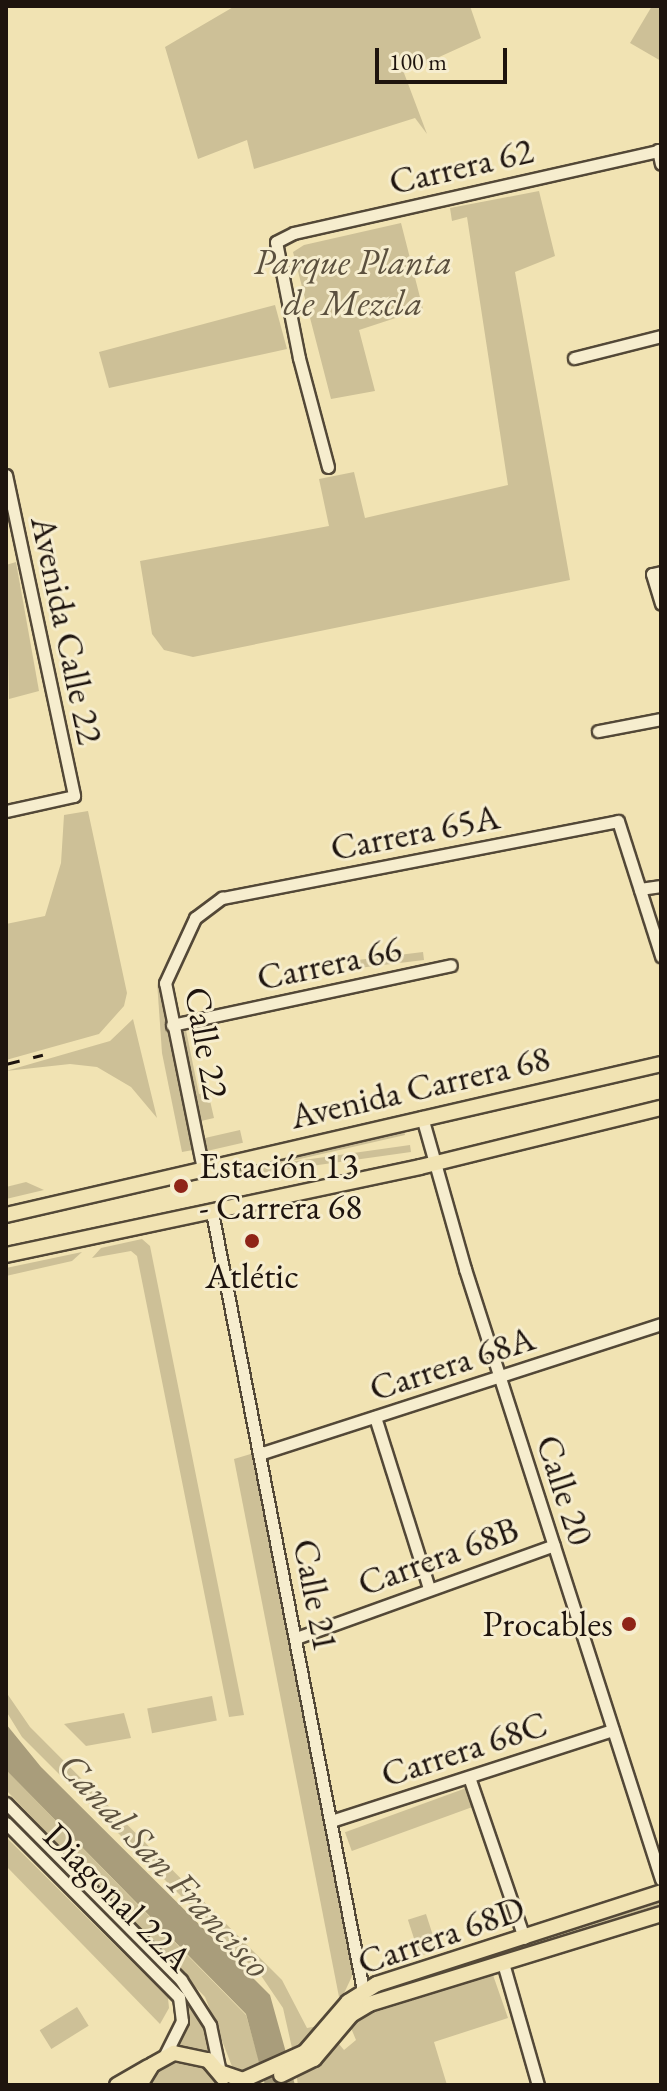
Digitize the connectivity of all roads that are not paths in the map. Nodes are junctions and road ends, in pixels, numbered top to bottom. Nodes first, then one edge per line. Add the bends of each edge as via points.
1 (659, 150) edge
2 (661, 164) edge
3 (661, 336) edge
4 (574, 358) dead end
5 (328, 467) dead end
6 (6, 475) edge
7 (21, 554) junction
8 (6, 557) edge
9 (657, 573) edge
10 (661, 604) edge
11 (661, 719) edge
12 (598, 731) dead end
13 (6, 811) edge
14 (661, 886) edge
15 (640, 889) junction
16 (222, 898) joint
17 (661, 956) edge
18 (451, 965) dead end
19 (172, 1025) junction
20 (661, 1064) edge
21 (661, 1108) edge
22 (422, 1117) junction
23 (434, 1164) junction
24 (203, 1169) junction
25 (212, 1212) junction
26 (6, 1215) edge
27 (6, 1255) edge
28 (661, 1324) edge
29 (500, 1377) junction
30 (375, 1417) junction
31 (259, 1454) junction
32 (554, 1545) junction
33 (429, 1588) junction
34 (296, 1638) junction
35 (613, 1730) junction
36 (469, 1777) junction
37 (6, 1803) edge
38 (331, 1821) junction
39 (6, 1823) edge
40 (661, 1879) edge
41 (661, 1892) edge
42 (661, 1914) edge
43 (524, 1938) junction
44 (503, 1963) junction
45 (363, 1990) junction
46 (158, 2061) junction
47 (297, 2063) junction
48 (223, 2078) edge
49 (259, 2082) edge
50 (117, 2085) edge
51 (140, 2085) edge
52 (538, 2085) edge

1 - 2 street
1 - 5 street, Carrera 62 via 294,233 276,242
3 - 4 street
6 - 7 street, Avenida Calle 22
7 - 8 street
7 - 13 street, Avenida Calle 22 via 74,796
9 - 10 street
11 - 12 street
14 - 15 street
15 - 16 street, Carrera 65A via 618,821
15 - 17 street
16 - 19 street, Calle 22 via 195,918 172,961 165,983
18 - 19 street, Carrera 66
19 - 24 street, Calle 22
20 - 22 main road, Avenida Carrera 68
21 - 23 main road
22 - 23 street, Calle 20
22 - 24 main road, Avenida Carrera 68
23 - 25 main road
23 - 29 street, Calle 20
24 - 26 main road, Avenida Carrera 68
25 - 27 main road
25 - 31 street, Calle 21
28 - 29 street, Carrera 68A
29 - 30 street, Carrera 68A
29 - 32 street, Calle 20
30 - 31 street, Carrera 68A
30 - 33 street
31 - 34 street, Calle 21
32 - 33 street, Carrera 68B
32 - 35 street, Calle 20
33 - 34 street, Carrera 68B
34 - 38 street, Calle 21
35 - 36 street, Carrera 68C
35 - 40 street, Calle 20
36 - 38 street, Carrera 68C
36 - 43 street
37 - 48 street, Diagonal 22A via 181,1980 210,2025
38 - 45 street, Calle 21
39 - 46 street, Diagonal 22A via 179,1997 180,2029
41 - 43 main road, Carrera 68D
42 - 44 main road, Carrera 68D
43 - 45 main road, Carrera 68D
44 - 47 main road, Carrera 68D via 356,2011 320,2054
44 - 52 street
45 - 47 main road, Carrera 68D
46 - 48 main road, Carrera 68D via 198,2055
46 - 50 main road
46 - 51 main road
47 - 49 main road, Carrera 68D
48 - 49 main road, Carrera 68D

